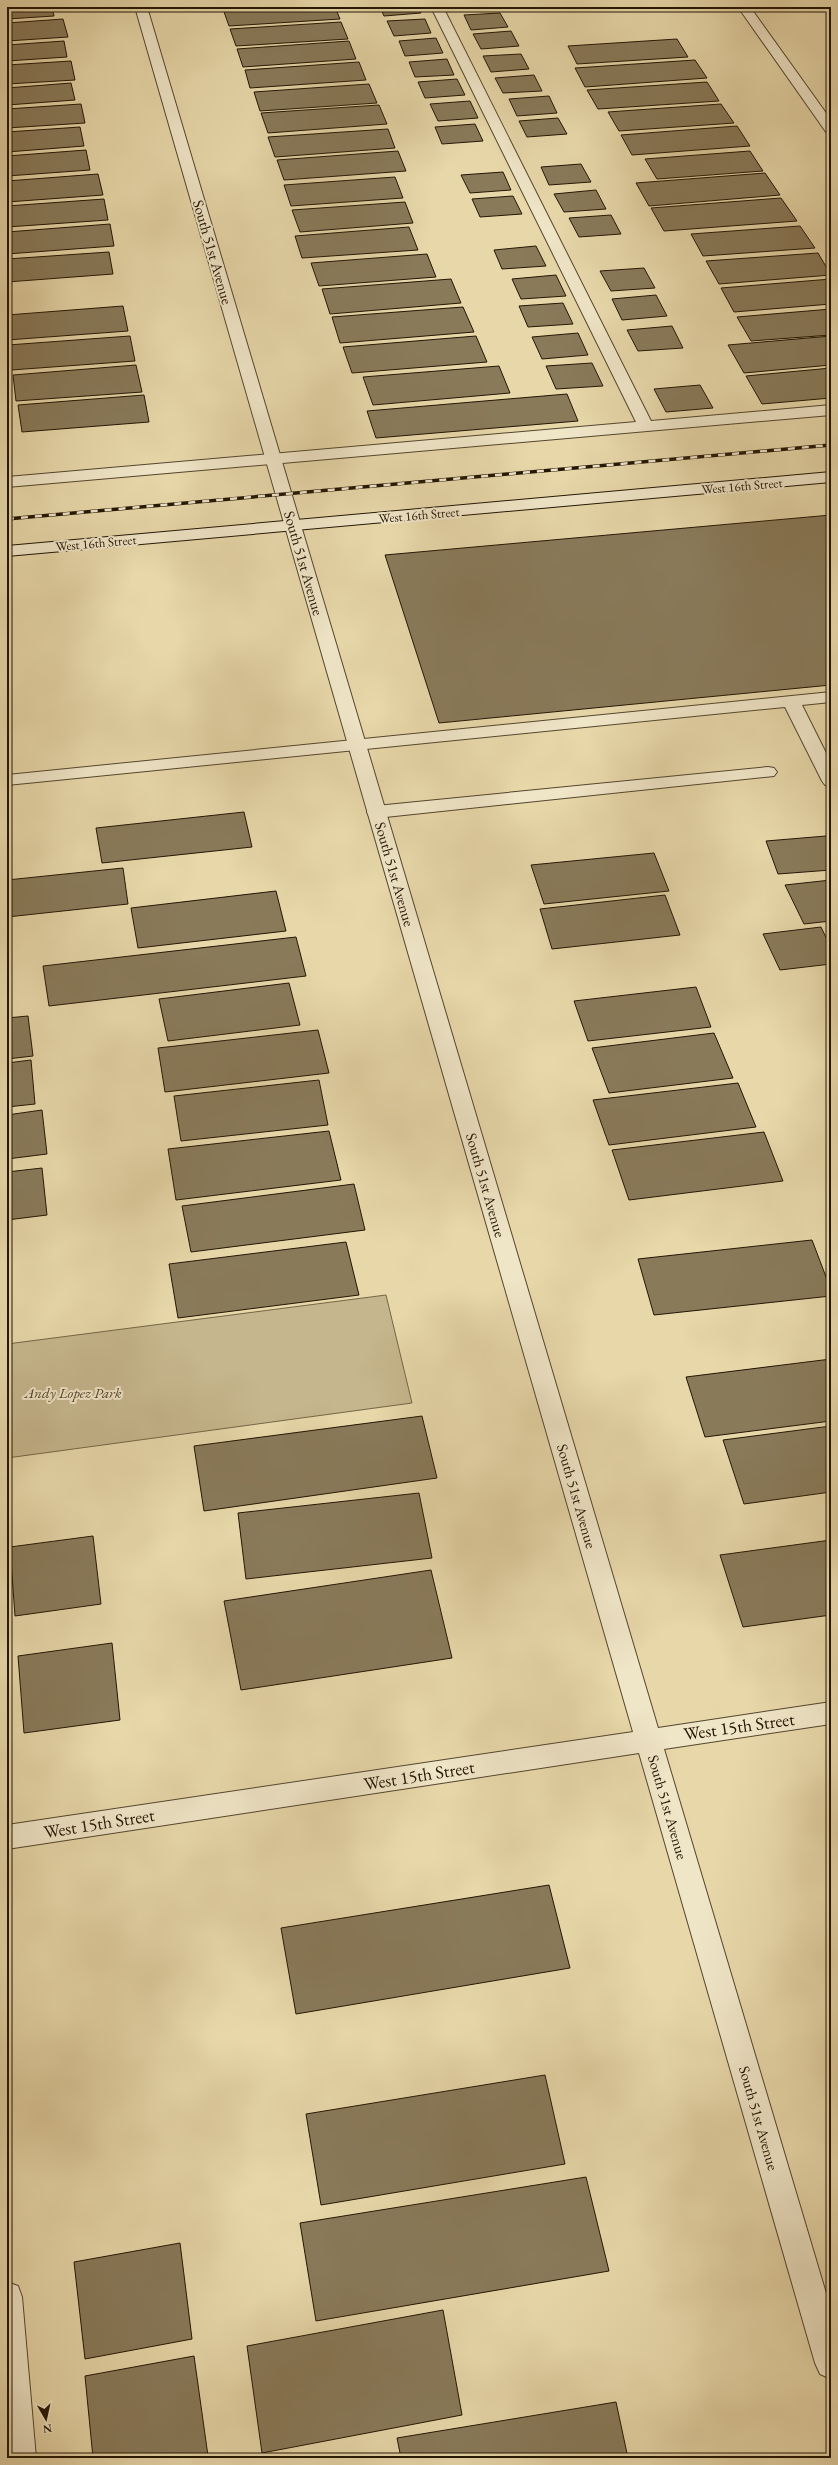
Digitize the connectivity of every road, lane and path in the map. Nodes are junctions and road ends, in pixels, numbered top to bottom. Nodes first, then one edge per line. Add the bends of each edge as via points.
1 (141, 7) edge
2 (437, 7) edge
3 (744, 7) edge
4 (831, 129) edge
5 (831, 410) edge
6 (646, 427) junction
7 (273, 459) junction
8 (831, 478) edge
9 (7, 482) edge
10 (293, 526) junction
11 (7, 551) edge
12 (831, 697) edge
13 (791, 701) junction
14 (357, 745) junction
15 (768, 772) dead end
16 (7, 780) edge
17 (831, 781) edge
18 (376, 812) junction
19 (831, 1713) edge
20 (649, 1740) junction
21 (7, 1837) edge
22 (7, 2296) edge
23 (831, 2363) edge
24 (20, 2458) edge

1 - 7 street, South 51st Avenue
2 - 6 street
3 - 4 street
5 - 6 street
6 - 7 street
7 - 9 street
7 - 10 street, South 51st Avenue
8 - 10 street, West 16th Street
10 - 11 street, West 16th Street
10 - 14 street, South 51st Avenue
12 - 13 street
13 - 14 street
13 - 17 street
14 - 16 street
14 - 18 street, South 51st Avenue
15 - 18 street
18 - 20 street, South 51st Avenue
19 - 20 street, West 15th Street
20 - 21 street, West 15th Street
20 - 23 street, South 51st Avenue
22 - 24 street

